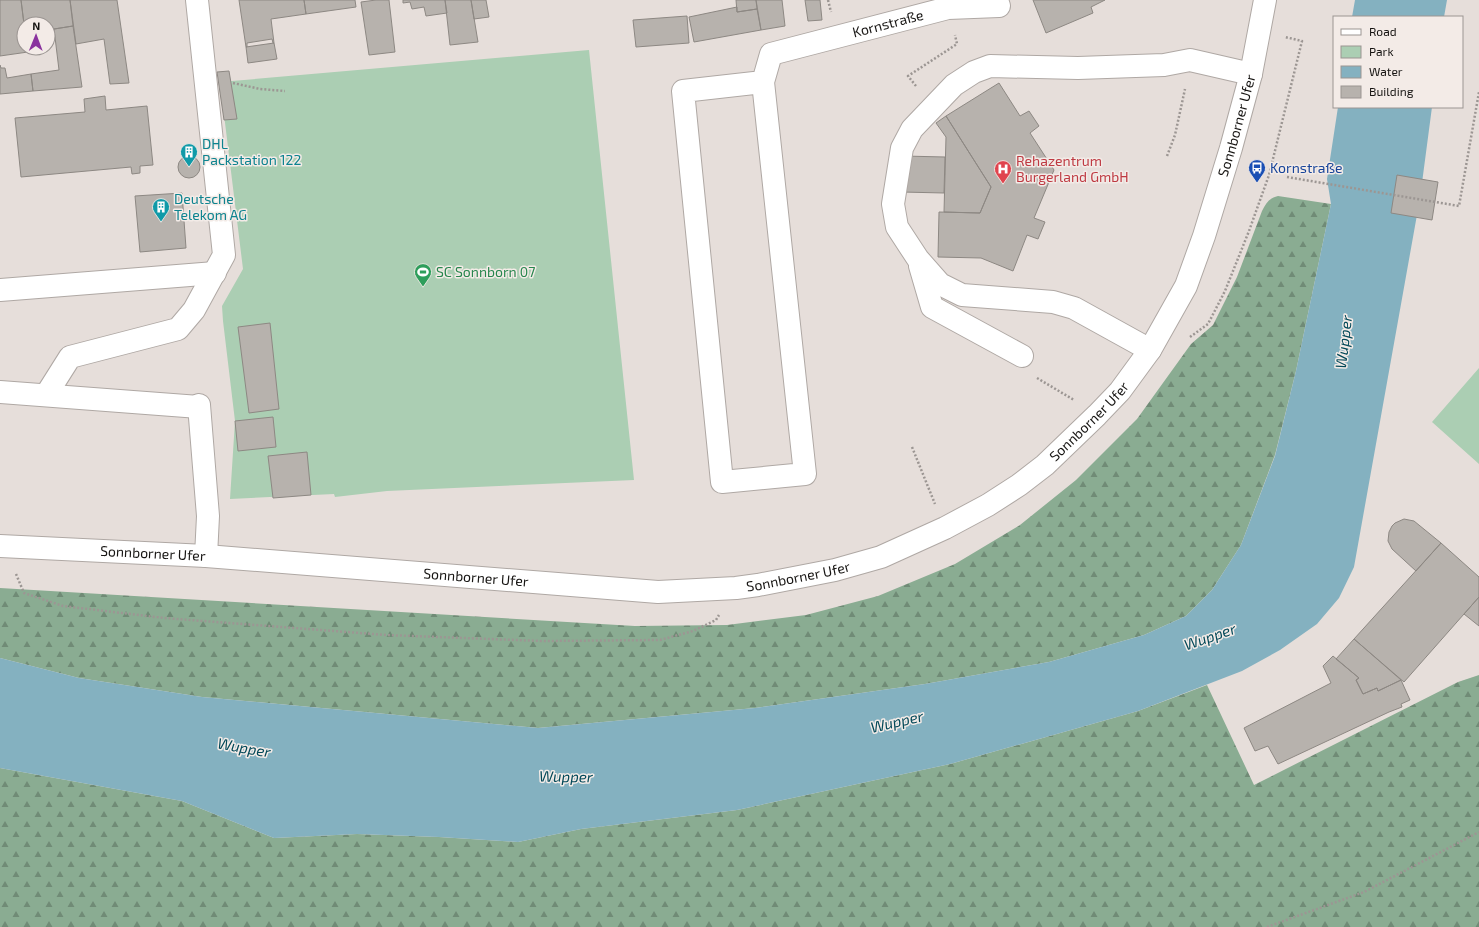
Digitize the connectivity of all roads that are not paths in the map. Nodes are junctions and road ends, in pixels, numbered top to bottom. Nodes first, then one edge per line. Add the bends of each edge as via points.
1 (197, 0) edge
2 (997, 0) edge
3 (1265, 0) edge
4 (1251, 74) junction
5 (764, 82) junction
6 (918, 259) junction
7 (215, 273) junction
8 (0, 290) edge
9 (1150, 350) junction
10 (1022, 356) dead end
11 (0, 392) edge
12 (46, 395) junction
13 (3, 546) edge
14 (206, 556) junction

1 - 7 main road via 224,255
2 - 5 main road, Kornstraße via 999,6 948,8 771,54
3 - 4 main road, Sonnborner Ufer
4 - 6 main road via 1190,60 1164,65 1078,68 990,66 974,72 954,85 912,129 902,148 893,204 897,227
4 - 9 main road, Sonnborner Ufer via 1232,148 1186,286
5 - 5 main road via 683,91 722,482 805,474
6 - 9 main road via 940,284 962,295 1028,299 1074,308
6 - 10 main road via 932,307
7 - 8 main road
7 - 12 main road via 194,310 178,329 70,357
9 - 14 main road, Sonnborner Ufer via 1120,391 1097,415 1045,465 1019,484 988,505 945,528 881,557 835,570 736,588 658,592
11 - 12 main road
12 - 14 main road via 199,406 208,516
13 - 14 main road, Sonnborner Ufer

